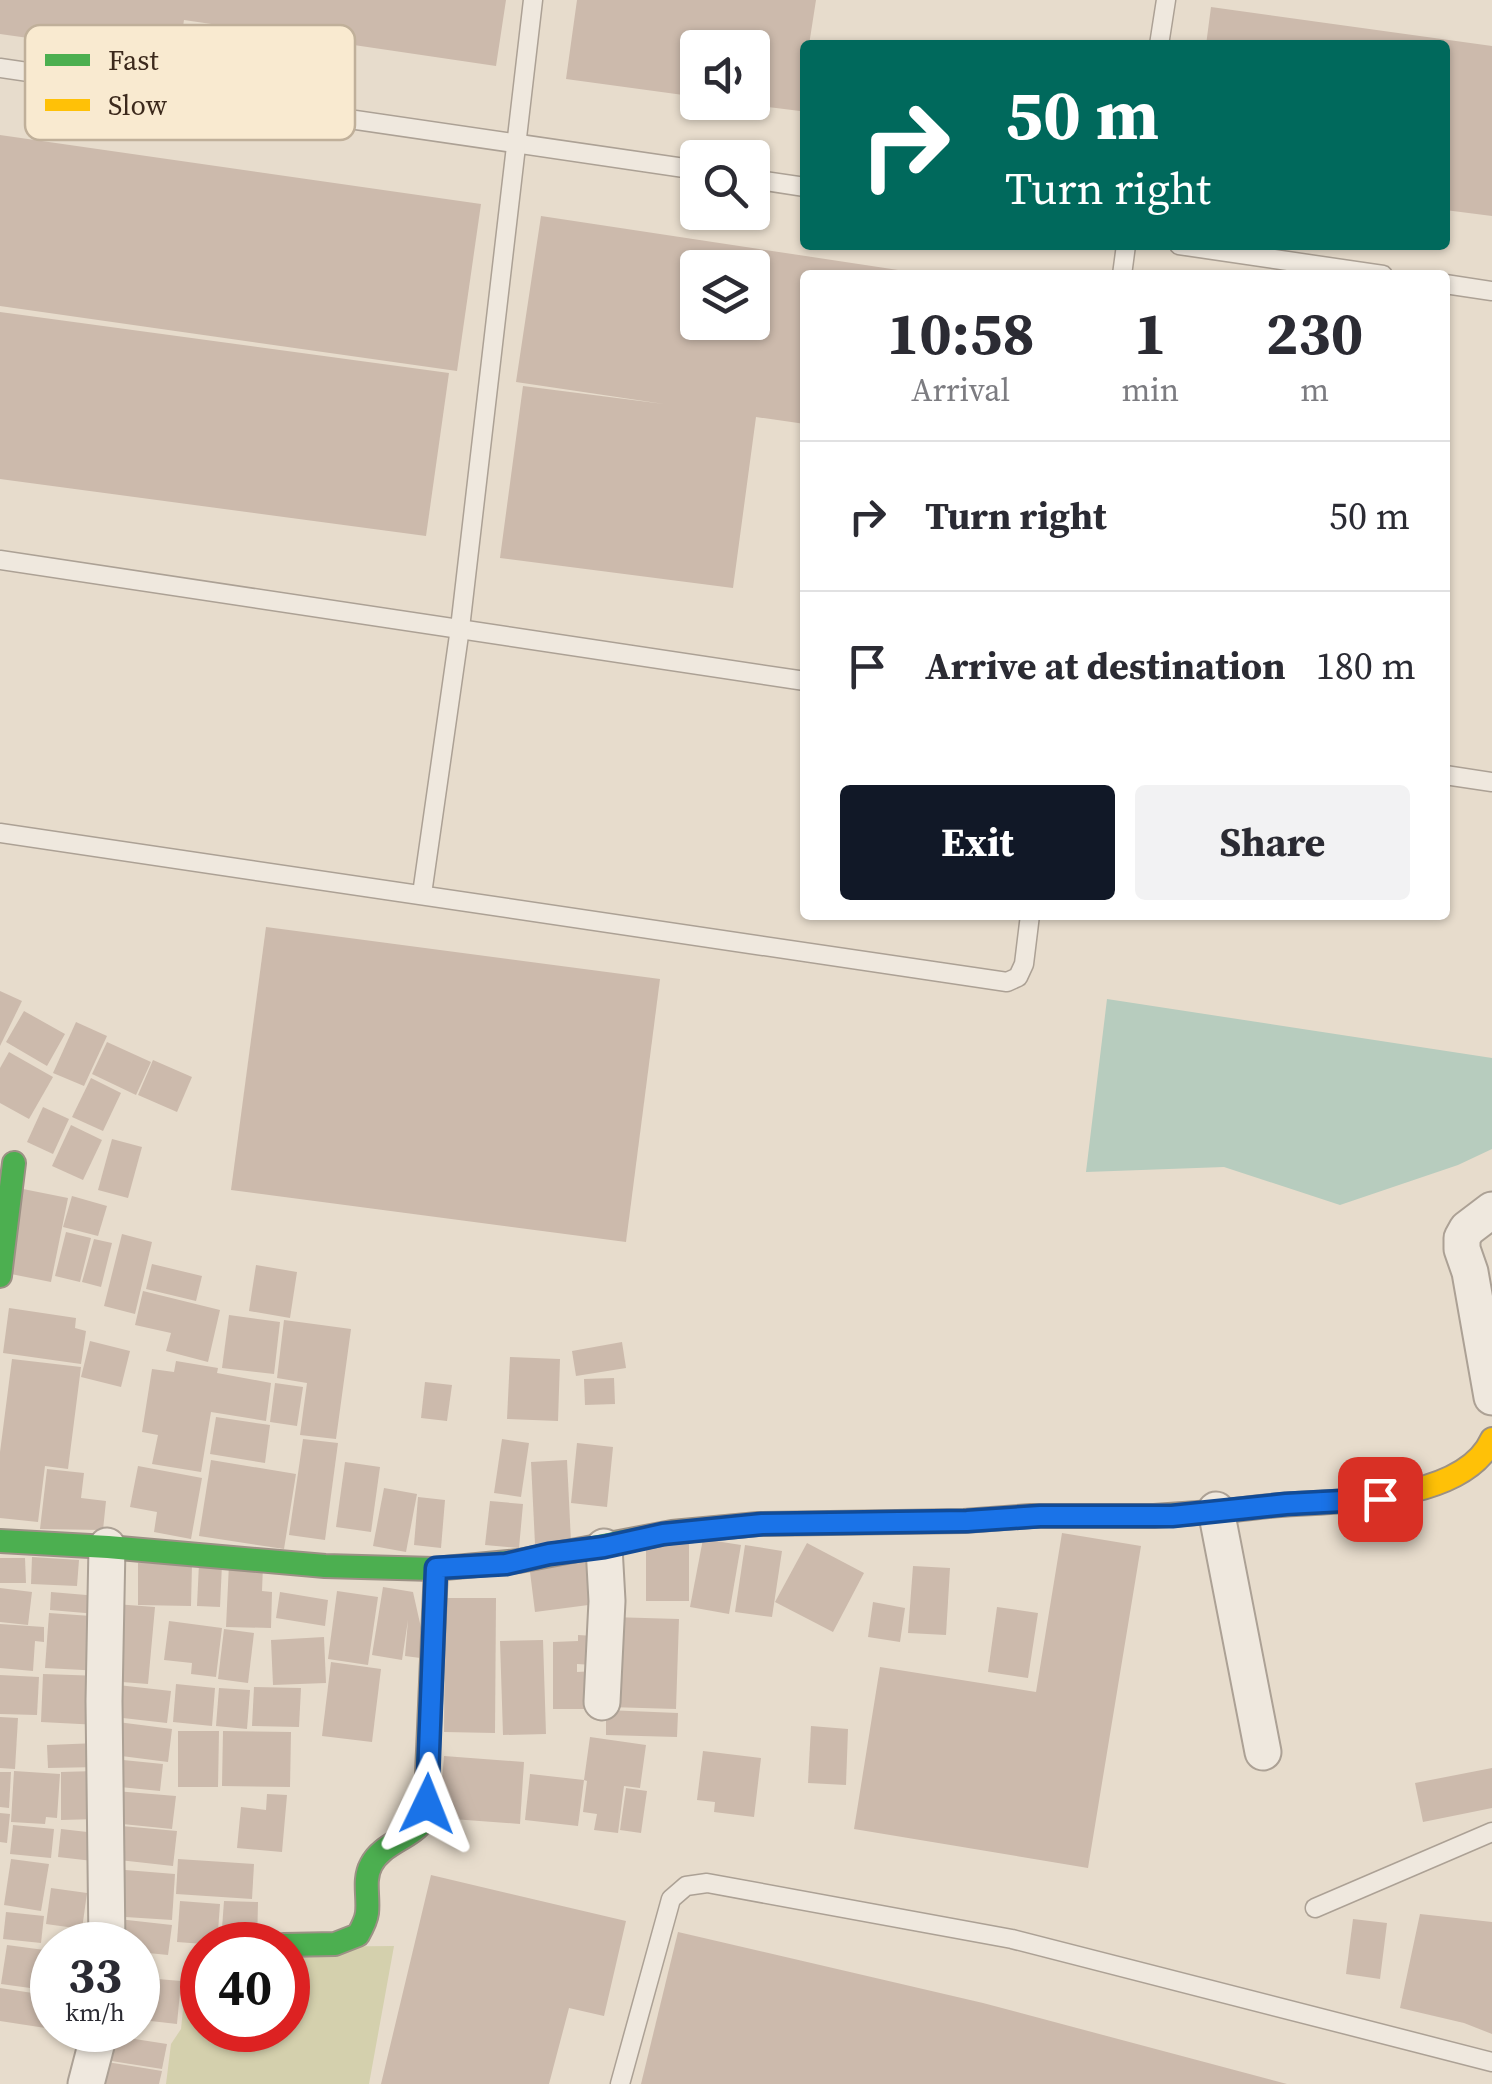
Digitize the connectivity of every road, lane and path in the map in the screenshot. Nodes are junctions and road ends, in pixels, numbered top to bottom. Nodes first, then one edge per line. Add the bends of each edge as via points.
1 (533, 0) edge
2 (1166, 0) edge
3 (1160, 40) edge
4 (0, 68) edge
5 (25, 72) edge
6 (355, 119) edge
7 (516, 142) junction
8 (680, 167) edge
9 (770, 182) edge
10 (800, 186) edge
11 (1213, 250) edge
12 (1349, 270) edge
13 (1450, 285) edge
14 (1492, 291) edge
15 (0, 560) edge
16 (460, 628) junction
17 (800, 680) edge
18 (1450, 776) edge
19 (1492, 782) edge
20 (0, 833) edge
21 (422, 894) junction
22 (1029, 920) edge
23 (14, 1163) dead end
24 (1492, 1210) edge
25 (0, 1276) edge
26 (1492, 1396) edge
27 (1492, 1439) edge
28 (1216, 1510) junction
29 (0, 1541) edge
30 (107, 1546) junction
31 (604, 1547) junction
32 (436, 1568) junction
33 (602, 1702) dead end
34 (1263, 1752) dead end
35 (1492, 1832) edge
36 (1316, 1908) dead end
37 (107, 1922) edge
38 (310, 1944) edge
39 (94, 2052) edge
40 (1492, 2062) edge
41 (86, 2084) edge
42 (620, 2084) edge

1 - 7 lane
2 - 3 lane
4 - 5 lane
6 - 7 lane
7 - 8 lane
7 - 16 lane
9 - 10 lane
11 - 12 lane
13 - 14 lane
15 - 16 lane
16 - 17 lane
16 - 21 lane
18 - 19 lane
20 - 21 lane
21 - 22 lane via 1007,982 1024,964
23 - 25 street
24 - 26 street via 1462,1238
27 - 28 street via 1466,1468 1394,1496
28 - 31 street via 762,1524
28 - 34 street
29 - 30 street
30 - 32 street via 310,1566
30 - 37 street
31 - 32 street
31 - 33 street
32 - 38 street via 425,1819 372,1862 358,1936
35 - 36 lane
39 - 41 street
40 - 42 lane via 1012,1939 707,1883 686,1886 671,1900

